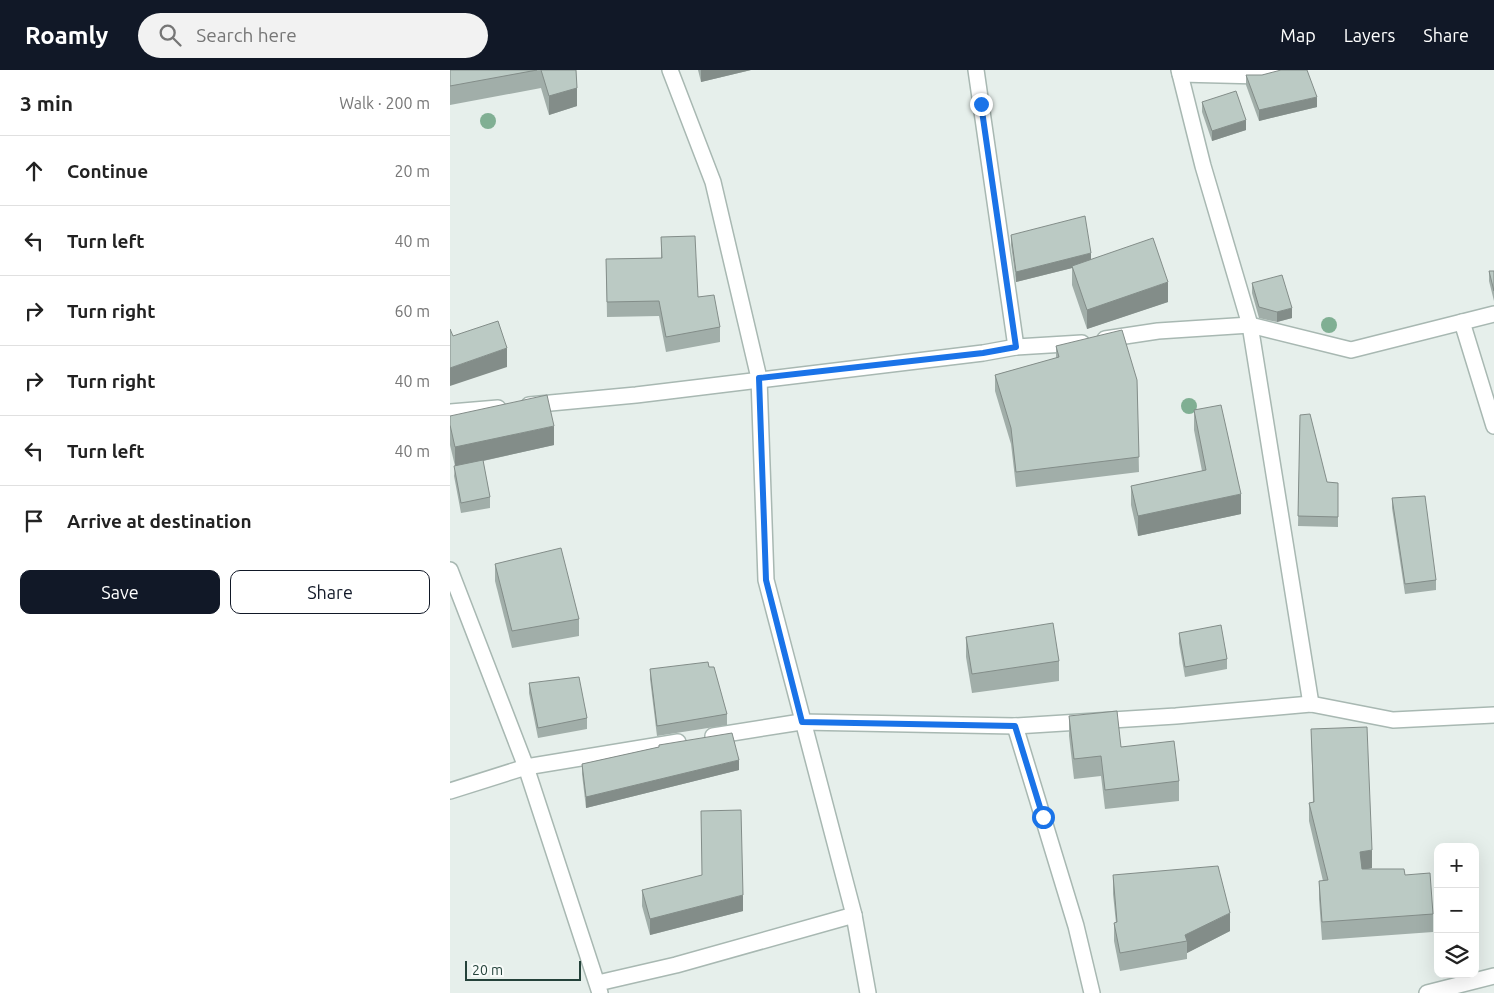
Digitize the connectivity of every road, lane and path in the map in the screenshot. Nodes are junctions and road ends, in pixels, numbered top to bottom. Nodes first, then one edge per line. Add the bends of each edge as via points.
1 (670, 70) edge
2 (976, 70) edge
3 (1283, 70) edge
4 (1179, 72) edge
5 (1494, 314) edge
6 (1462, 322) junction
7 (1250, 325) junction
8 (1016, 347) junction
9 (759, 378) junction
10 (450, 412) edge
11 (1494, 426) edge
12 (450, 570) edge
13 (1311, 704) junction
14 (1494, 715) edge
15 (802, 722) junction
16 (1015, 726) junction
17 (526, 767) junction
18 (450, 792) edge
19 (854, 916) junction
20 (1494, 976) edge
21 (599, 988) edge
22 (868, 993) edge
23 (1092, 993) edge
24 (1427, 993) edge

1 - 9 street via 713,182
2 - 8 street
3 - 4 street via 1260,76
4 - 7 street
5 - 6 street
6 - 7 street via 1352,350
6 - 11 street
7 - 8 street via 1158,331 1080,343
7 - 13 street
8 - 9 street
9 - 10 street via 636,395
9 - 15 street via 766,580
12 - 17 street
13 - 14 street via 1393,720
13 - 16 street
15 - 16 street
15 - 17 street
15 - 19 street
16 - 23 street via 1076,926
17 - 18 street
17 - 21 street
19 - 21 street
19 - 22 street
20 - 24 street

